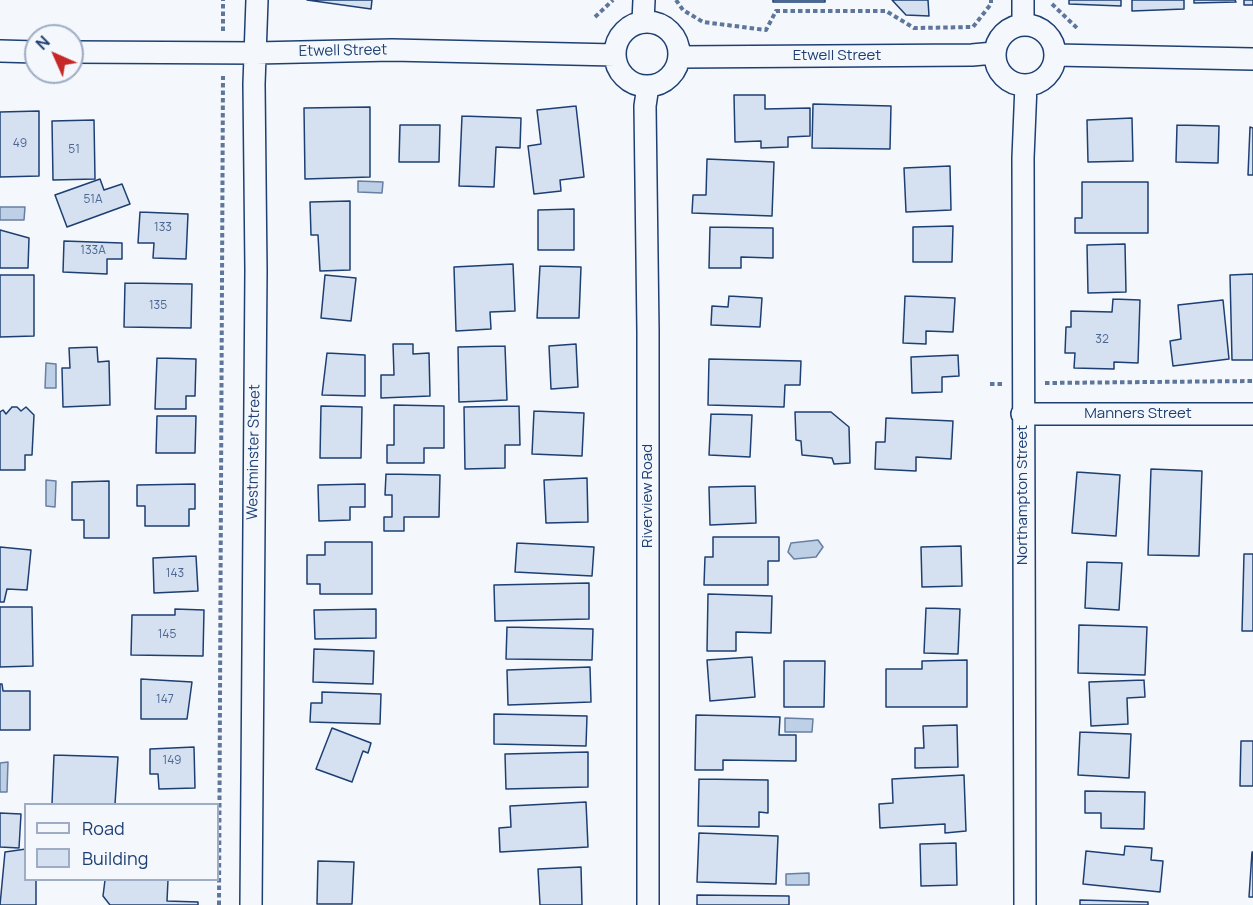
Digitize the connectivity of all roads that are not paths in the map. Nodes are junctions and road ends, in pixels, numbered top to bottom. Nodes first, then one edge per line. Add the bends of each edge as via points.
1 (256, 0) edge
2 (644, 0) edge
3 (1023, 0) edge
4 (643, 22) junction
5 (1023, 24) junction
6 (0, 51) edge
7 (24, 52) edge
8 (84, 52) edge
9 (256, 53) junction
10 (994, 53) junction
11 (615, 55) junction
12 (1055, 55) junction
13 (679, 57) junction
14 (1253, 59) edge
15 (1026, 85) junction
16 (648, 86) junction
17 (1022, 414) junction
18 (1253, 414) edge
19 (251, 905) edge
20 (648, 905) edge
21 (1025, 905) edge

1 - 9 street, Westminster Street
2 - 4 street
3 - 5 street
4 - 11 street via 626,30
4 - 13 street via 669,31
5 - 10 street via 1000,36
5 - 12 street via 1033,25 1049,36
6 - 7 street
8 - 9 street, Etwell Street
9 - 11 street, Etwell Street via 392,50
9 - 19 street, Westminster Street
10 - 13 street, Etwell Street
10 - 15 street via 1000,72 1007,79
11 - 16 street via 621,74 638,85
12 - 14 street
12 - 15 street via 1050,72
13 - 16 street via 666,80
15 - 17 street, Northampton Street
16 - 20 street, Riverview Road
17 - 18 street, Manners Street
17 - 21 street, Northampton Street

